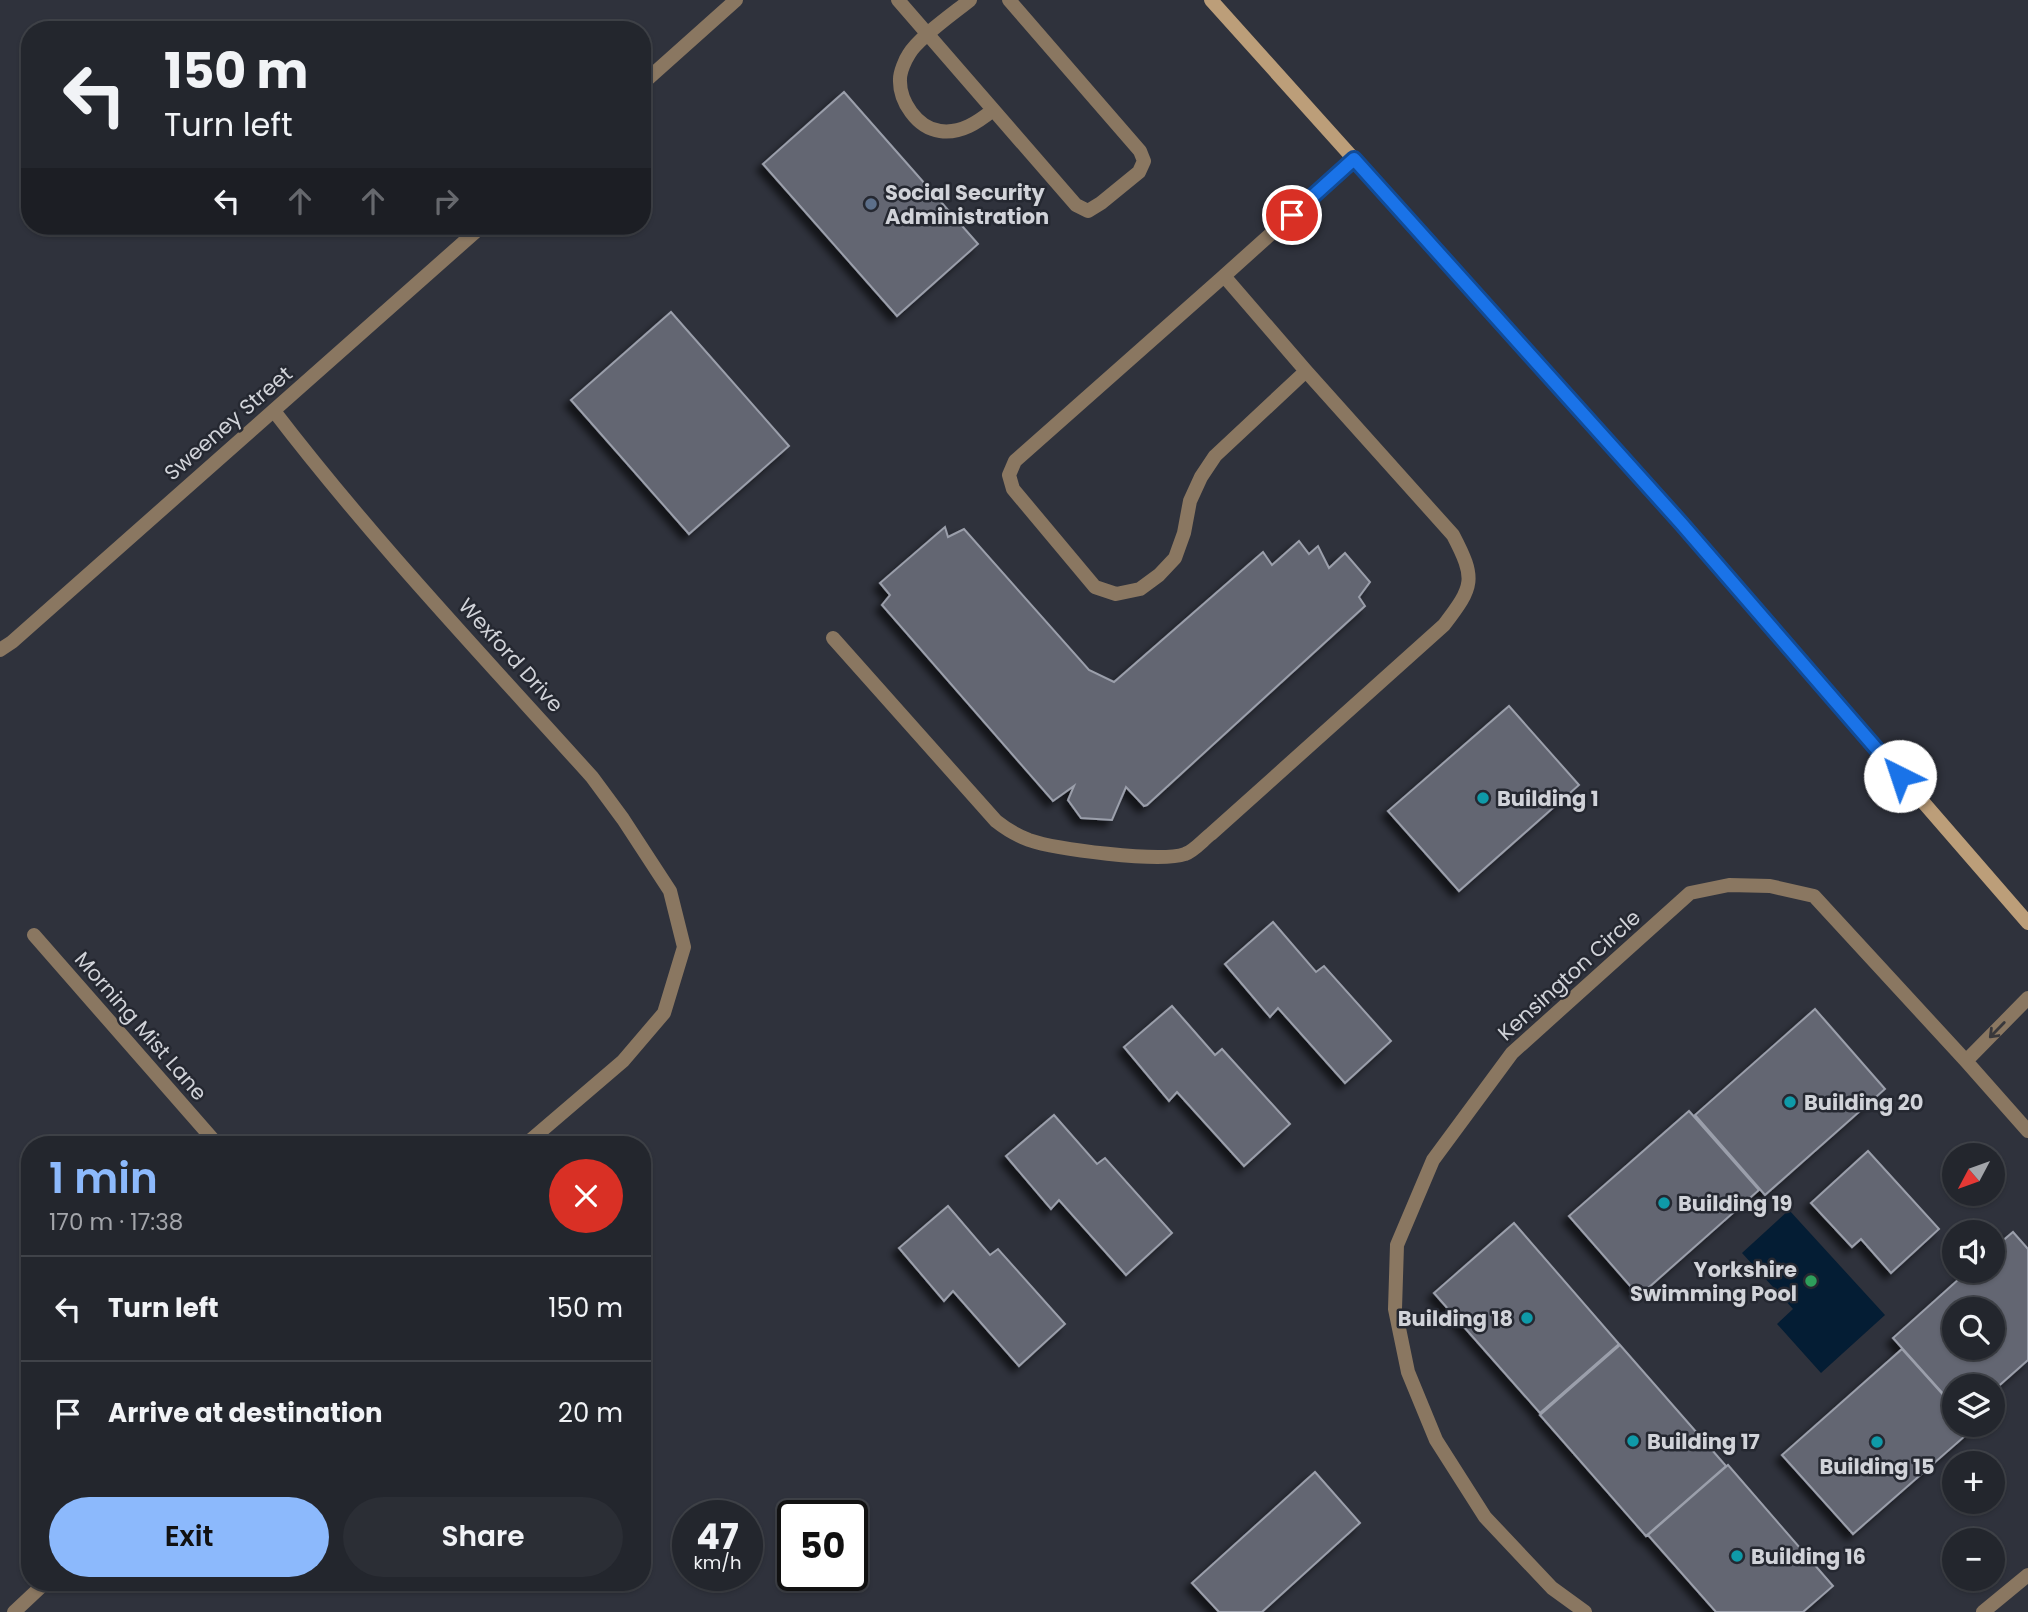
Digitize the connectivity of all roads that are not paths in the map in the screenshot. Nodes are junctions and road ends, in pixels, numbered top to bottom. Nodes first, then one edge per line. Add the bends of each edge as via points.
1 (736, 0) edge
2 (898, 0) edge
3 (970, 0) edge
4 (1009, 0) edge
5 (1211, 0) edge
6 (928, 34) junction
7 (651, 75) edge
8 (993, 110) junction
9 (1354, 159) junction
10 (472, 235) edge
11 (1224, 276) junction
12 (1306, 371) junction
13 (274, 411) junction
14 (833, 638) dead end
15 (0, 650) edge
16 (2028, 923) edge
17 (34, 935) dead end
18 (2028, 998) edge
19 (1966, 1061) junction
20 (2028, 1131) edge
21 (210, 1136) edge
22 (535, 1136) edge
23 (2028, 1575) edge
24 (37, 1591) edge
25 (15, 1612) edge
26 (1585, 1612) edge
27 (1983, 1612) edge

1 - 7 street
2 - 6 street
3 - 6 street
4 - 8 street via 1144,160 1139,172 1088,211 1076,205
5 - 9 main road
6 - 8 street
6 - 8 street via 909,53 900,78 903,99 916,118 939,131 959,130
9 - 11 street
9 - 16 main road via 1681,523
10 - 13 street, Sweeney Street
11 - 12 street
11 - 12 street via 1016,461 1009,475 1013,489 1096,587 1116,594 1140,589 1159,576 1175,558 1190,501 1215,456
12 - 14 street via 1453,535 1468,563 1469,584 1444,625 1187,854 1168,857 1085,851 1012,833 996,821
13 - 15 street, Sweeney Street
13 - 22 street, Wexford Drive via 378,540 592,777 670,891 684,947 664,1013 623,1061
17 - 21 street, Morning Mist Lane
18 -> 19 street
19 - 20 street, Kensington Circle
19 - 26 street, Kensington Circle via 1814,897 1770,886 1716,888 1690,893 1512,1053 1433,1160 1398,1245 1395,1308 1408,1372 1436,1440 1486,1517 1552,1588
23 - 27 street
24 - 25 street

